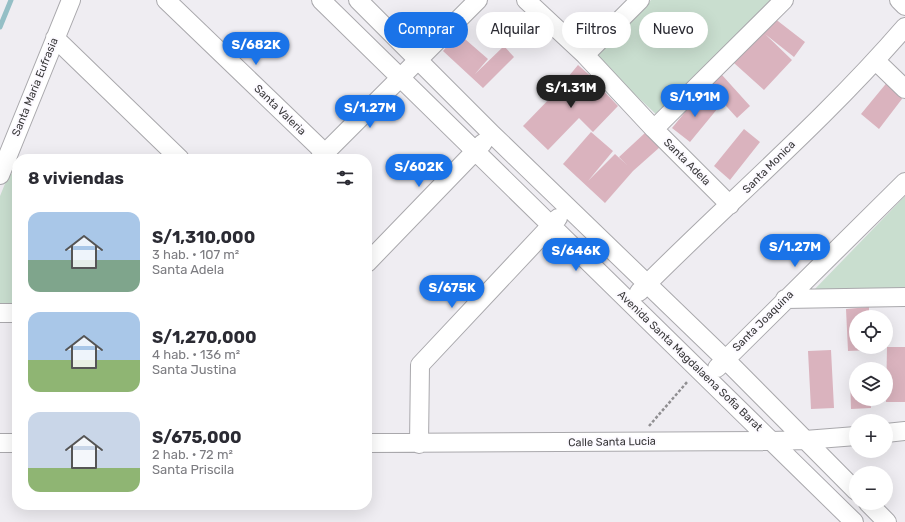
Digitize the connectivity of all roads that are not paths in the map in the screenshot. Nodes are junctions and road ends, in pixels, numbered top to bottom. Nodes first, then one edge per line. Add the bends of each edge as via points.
1 (71, 0) edge
2 (166, 0) edge
3 (321, 0) edge
4 (358, 0) edge
5 (478, 0) edge
6 (526, 0) edge
7 (640, 0) edge
8 (784, 0) edge
9 (899, 0) edge
10 (905, 6) edge
11 (905, 27) edge
12 (56, 38) junction
13 (585, 55) junction
14 (417, 59) junction
15 (876, 61) junction
16 (399, 78) junction
17 (905, 89) edge
18 (654, 129) junction
19 (492, 134) junction
20 (475, 152) junction
21 (16, 154) edge
22 (175, 154) edge
23 (320, 154) edge
24 (324, 154) edge
25 (12, 159) edge
26 (0, 175) edge
27 (905, 182) edge
28 (730, 205) junction
29 (568, 207) junction
30 (550, 226) junction
31 (372, 258) edge
32 (647, 284) junction
33 (905, 297) edge
34 (785, 299) junction
35 (629, 302) junction
36 (0, 313) edge
37 (12, 313) edge
38 (725, 359) junction
39 (703, 373) junction
40 (905, 431) edge
41 (893, 432) edge
42 (849, 437) edge
43 (805, 440) junction
44 (772, 441) junction
45 (0, 443) edge
46 (12, 443) edge
47 (372, 443) edge
48 (419, 444) junction
49 (849, 484) edge
50 (875, 510) edge
51 (854, 522) edge
52 (887, 522) edge

1 - 12 street, Santa Maria Eufrasia
2 - 23 street, Santa Valeria
3 - 16 street, Avenida Santa Magdalaena Sofia Barat
4 - 14 street
5 - 14 street
6 - 13 street, Santa Adela
7 - 13 street
8 - 18 street
9 - 10 street
11 - 15 street, Santa Monica
12 - 21 street, Santa Maria Eufrasia
12 - 22 street
13 - 18 street, Santa Adela
14 - 16 street
14 - 19 street
15 - 17 street
15 - 28 street, Santa Monica
16 - 20 street, Avenida Santa Magdalaena Sofia Barat
16 - 24 street
18 - 28 street, Santa Adela
19 - 20 street
19 - 29 street
20 - 30 street, Avenida Santa Magdalaena Sofia Barat
20 - 31 street
25 - 26 street, Santa Maria Eufrasia
27 - 34 street, Santa Joaquina
28 - 32 street, Santa Monica
29 - 30 street
29 - 32 street
30 - 35 street, Avenida Santa Magdalaena Sofia Barat
30 - 48 street via 420,365
32 - 35 street, Santa Monica
32 - 38 street
33 - 34 street
34 - 38 street, Santa Joaquina
35 - 39 street, Avenida Santa Magdalaena Sofia Barat
36 - 37 street
38 - 39 street, Santa Joaquina
38 - 43 street
39 - 44 street, Avenida Santa Magdalaena Sofia Barat
40 - 41 street
42 - 43 street, Calle Santa Lucia
43 - 44 street, Calle Santa Lucia
43 - 49 street
44 - 48 street, Calle Santa Lucia
44 - 51 street, Avenida Santa Magdalaena Sofia Barat
45 - 46 street
47 - 48 street, Calle Santa Lucia
50 - 52 street

